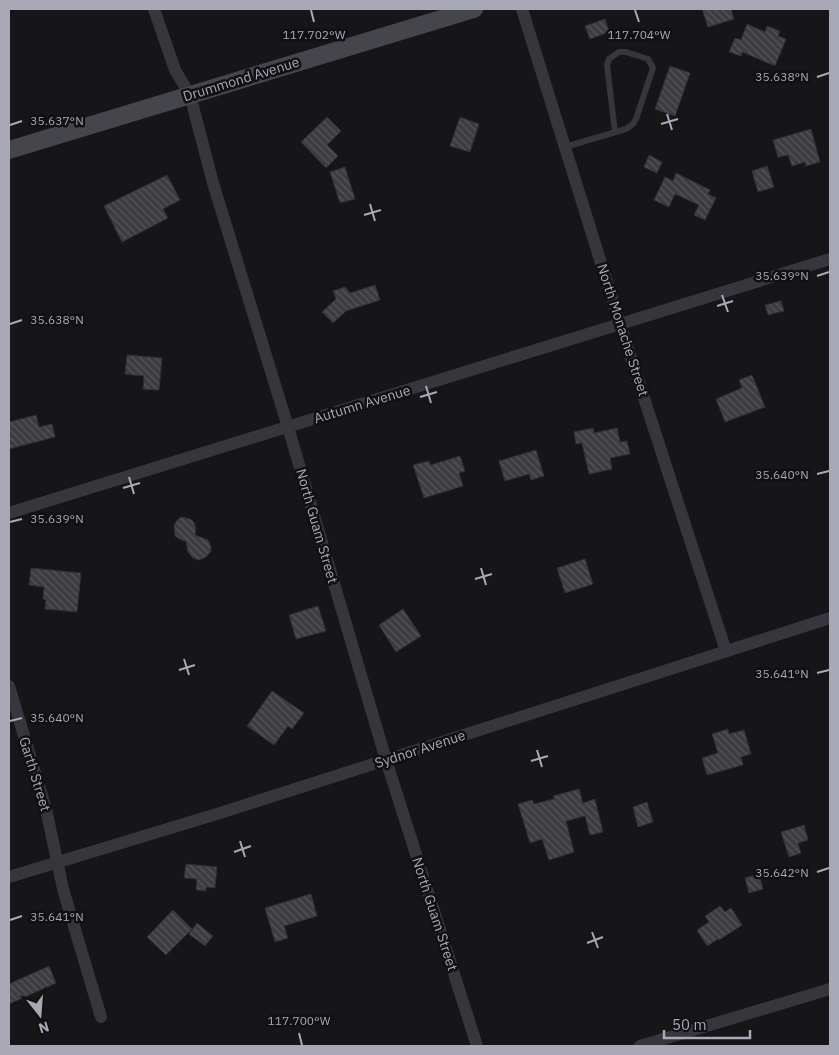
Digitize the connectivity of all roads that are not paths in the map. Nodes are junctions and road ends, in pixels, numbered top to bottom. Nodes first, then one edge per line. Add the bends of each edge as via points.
1 (154, 9) edge
2 (474, 9) edge
3 (522, 9) edge
4 (190, 95) junction
5 (615, 132) junction
6 (565, 147) junction
7 (9, 150) edge
8 (830, 259) edge
9 (620, 324) junction
10 (288, 427) junction
11 (9, 513) edge
12 (830, 618) edge
13 (726, 651) junction
14 (9, 686) edge
15 (386, 760) junction
16 (58, 863) junction
17 (9, 877) edge
18 (830, 989) edge
19 (101, 1017) dead end
20 (477, 1046) edge
21 (640, 1046) edge

1 - 4 street, North Guam Street via 176,70
2 - 4 street, Drummond Avenue
3 - 6 street, North Monache Street
4 - 7 street, Drummond Avenue
4 - 10 street, North Guam Street via 212,183
5 - 5 lane via 633,124 654,68 648,59 626,52 612,55 607,65
5 - 6 lane
6 - 9 street, North Monache Street
8 - 9 street, Autumn Avenue
9 - 10 street, Autumn Avenue
9 - 13 street, North Monache Street
10 - 11 street, Autumn Avenue
10 - 15 street, North Guam Street
12 - 13 street, Sydnor Avenue
13 - 15 street, Sydnor Avenue
14 - 16 street, Garth Street via 46,809
15 - 16 street, Sydnor Avenue
15 - 20 street, North Guam Street
16 - 17 street, Sydnor Avenue
16 - 19 street, Garth Street
18 - 21 street

